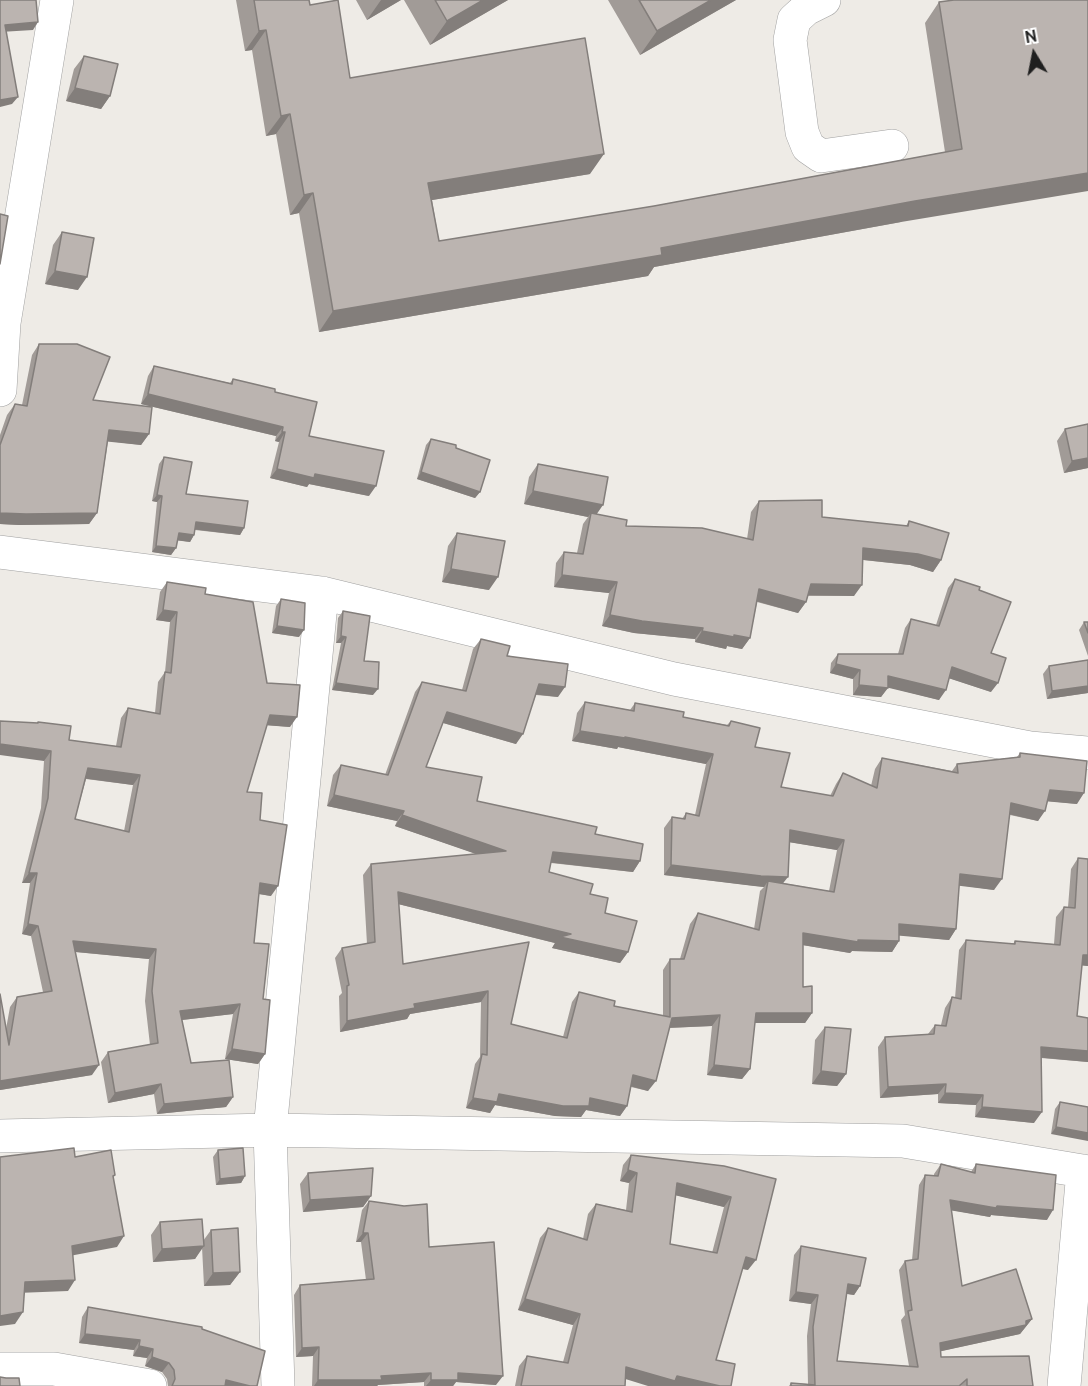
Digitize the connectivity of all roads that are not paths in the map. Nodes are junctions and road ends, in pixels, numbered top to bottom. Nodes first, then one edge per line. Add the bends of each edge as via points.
1 (57, 0) edge
2 (824, 0) edge
3 (892, 146) dead end
4 (0, 390) edge
5 (0, 552) edge
6 (322, 593) junction
7 (1088, 753) edge
8 (270, 1130) junction
9 (0, 1136) edge
10 (1085, 1172) edge
11 (0, 1369) edge
12 (150, 1386) edge
13 (278, 1386) edge
14 (1064, 1386) edge

1 - 4 street via 4,323
2 - 3 street via 794,20 790,40 802,132 808,147 821,156
5 - 6 street
6 - 7 street via 674,679 1030,748
6 - 8 street
8 - 9 street
8 - 10 street via 903,1141
8 - 13 street
10 - 14 street
11 - 12 street via 54,1368

